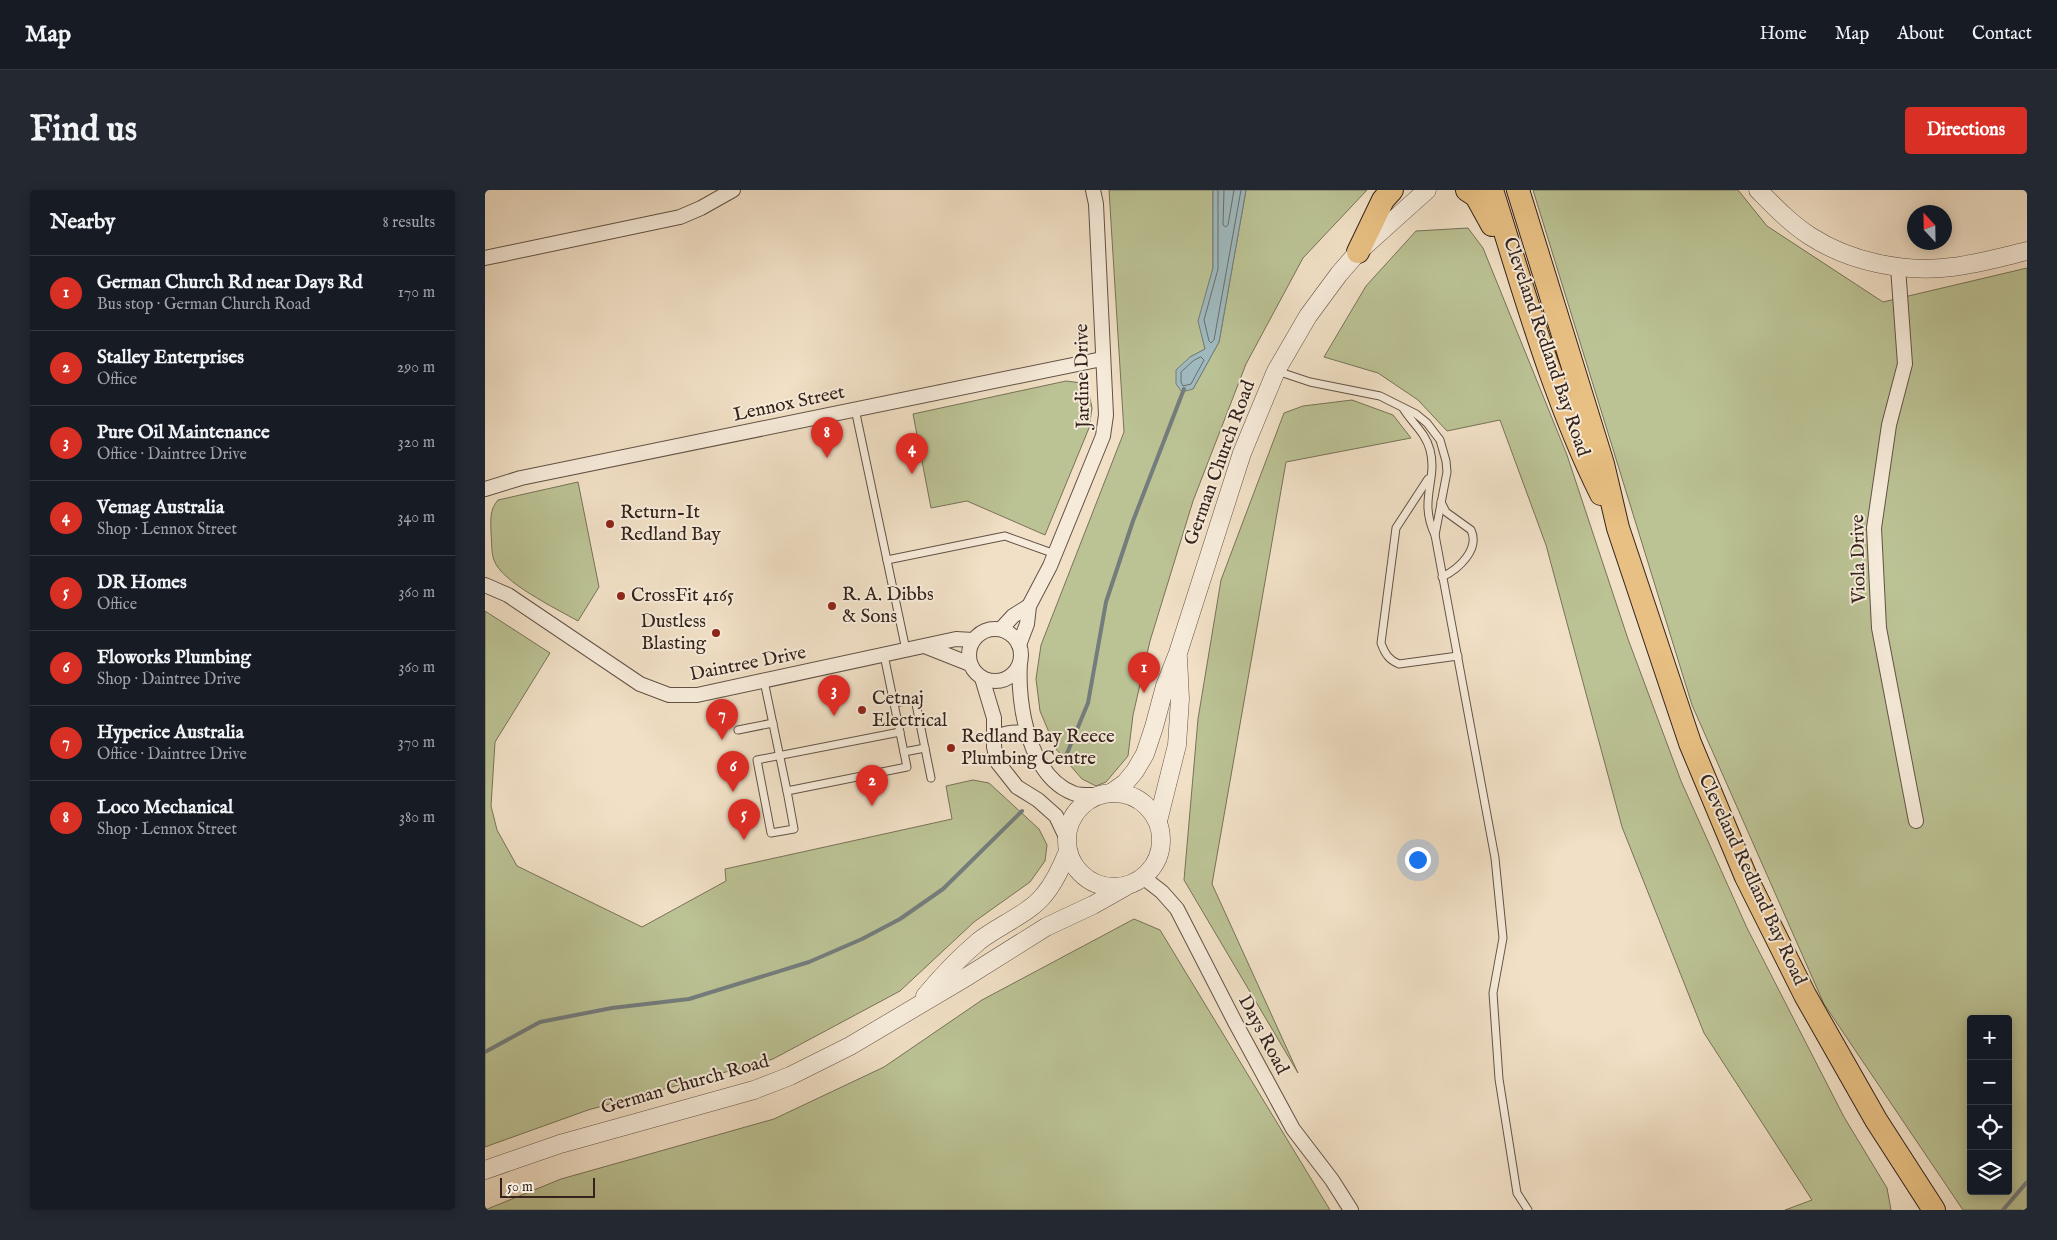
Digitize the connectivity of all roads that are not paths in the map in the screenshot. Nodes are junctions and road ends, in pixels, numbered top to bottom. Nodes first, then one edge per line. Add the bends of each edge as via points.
1 (733, 190) edge
2 (1093, 190) edge
3 (1392, 190) edge
4 (1427, 190) edge
5 (1467, 190) edge
6 (1492, 190) edge
7 (1518, 190) edge
8 (1758, 190) edge
9 (2027, 251) edge
10 (1358, 252) junction
11 (485, 258) edge
12 (1898, 267) junction
13 (1544, 354) junction
14 (1102, 359) junction
15 (1276, 371) junction
16 (1403, 408) junction
17 (855, 409) junction
18 (1430, 475) junction
19 (485, 489) edge
20 (1441, 502) junction
21 (1618, 528) junction
22 (1435, 535) junction
23 (1055, 554) junction
24 (887, 560) junction
25 (1442, 577) junction
26 (485, 585) edge
27 (1029, 606) junction
28 (1001, 630) junction
29 (973, 640) junction
30 (1019, 645) junction
31 (926, 646) junction
32 (906, 651) junction
33 (1178, 653) junction
34 (884, 655) junction
35 (1458, 656) junction
36 (1020, 663) junction
37 (970, 664) junction
38 (982, 678) junction
39 (765, 681) junction
40 (894, 703) junction
41 (773, 723) junction
42 (738, 730) dead end
43 (900, 732) junction
44 (1029, 734) junction
45 (995, 738) junction
46 (925, 748) junction
47 (904, 752) junction
48 (780, 756) junction
49 (931, 778) dead end
50 (787, 791) junction
51 (1105, 794) junction
52 (1158, 821) junction
53 (1916, 822) dead end
54 (1068, 845) junction
55 (1144, 878) junction
56 (1125, 887) junction
57 (915, 1007) junction
58 (485, 1170) edge
59 (1351, 1210) edge
60 (1528, 1210) edge
61 (1934, 1210) edge

1 - 11 street via 680,217
2 - 14 street, Jardine Drive
3 - 10 highway via 1383,200
4 - 10 street, German Church Road
5 - 13 highway via 1476,196 1489,216
6 - 13 highway, Cleveland Redland Bay Road
7 - 21 highway, Cleveland Redland Bay Road via 1603,464
8 - 12 street via 1810,236 1851,257
9 - 12 street via 1953,267
10 - 15 street, German Church Road via 1308,316
12 - 53 street, Viola Drive via 1905,364 1889,425 1874,528 1879,628
13 - 21 highway, Cleveland Redland Bay Road via 1588,467
14 - 17 street, Lennox Street
14 - 23 street, Jardine Drive via 1106,415 1103,436
15 - 16 lane via 1310,382 1380,396
15 - 33 street, German Church Road via 1242,453
16 - 18 lane via 1427,442
16 - 20 lane via 1427,423 1444,448 1447,472
17 - 19 street, Lennox Street via 521,478
17 - 24 lane
18 - 22 lane via 1427,509
18 - 35 lane via 1396,528 1381,644 1390,661 1399,664
20 - 22 lane
20 - 25 lane via 1446,512 1471,530 1474,543 1467,556 1451,573
21 - 61 highway, Cleveland Redland Bay Road via 1690,743 1746,877 1805,995 1871,1112
22 - 25 lane
23 - 24 lane via 1005,536
23 - 27 street, Jardine Drive
24 - 32 lane
25 - 35 lane
26 - 39 street, Daintree Drive via 507,595 640,684 669,694 697,695
27 - 28 street via 1013,616
27 - 30 street via 1027,624
28 - 29 street via 985,630
28 - 30 street via 1009,632
29 - 31 street, Daintree Drive
29 - 37 street via 969,648
30 - 36 street
31 - 32 street, Daintree Drive
31 - 37 street
32 - 34 street, Daintree Drive
33 - 51 street, German Church Road via 1145,754 1130,777
33 - 52 street, German Church Road via 1177,745
34 - 39 street, Daintree Drive
34 - 40 lane
35 - 60 lane via 1497,876 1503,938 1493,993 1499,1079 1517,1193
36 - 38 street via 1005,680 997,682
36 - 44 street via 1020,693
37 - 38 street
38 - 45 street via 994,718
39 - 41 lane
40 - 43 lane
40 - 46 lane via 915,699
41 - 42 lane
41 - 48 lane
43 - 47 lane
43 - 48 lane
44 - 45 street via 1006,733
44 - 51 street via 1039,762 1053,781 1075,794
45 - 54 street via 998,763 1017,787 1056,816
46 - 47 lane
46 - 49 lane
47 - 50 lane via 907,767
48 - 50 lane
48 - 50 lane via 757,760 771,833 794,829
51 - 52 street via 1125,794 1139,800
51 - 54 street via 1087,802 1076,812 1069,825
52 - 55 street via 1162,836 1161,852 1155,866
54 - 56 street via 1074,865 1083,876 1110,888
54 - 57 street, German Church Road via 1060,870 1044,895 977,943
55 - 56 street
55 - 59 street, Days Road via 1177,909 1293,1129
56 - 57 street, German Church Road via 1046,928
57 - 58 street, German Church Road via 835,1054 754,1090 529,1153

